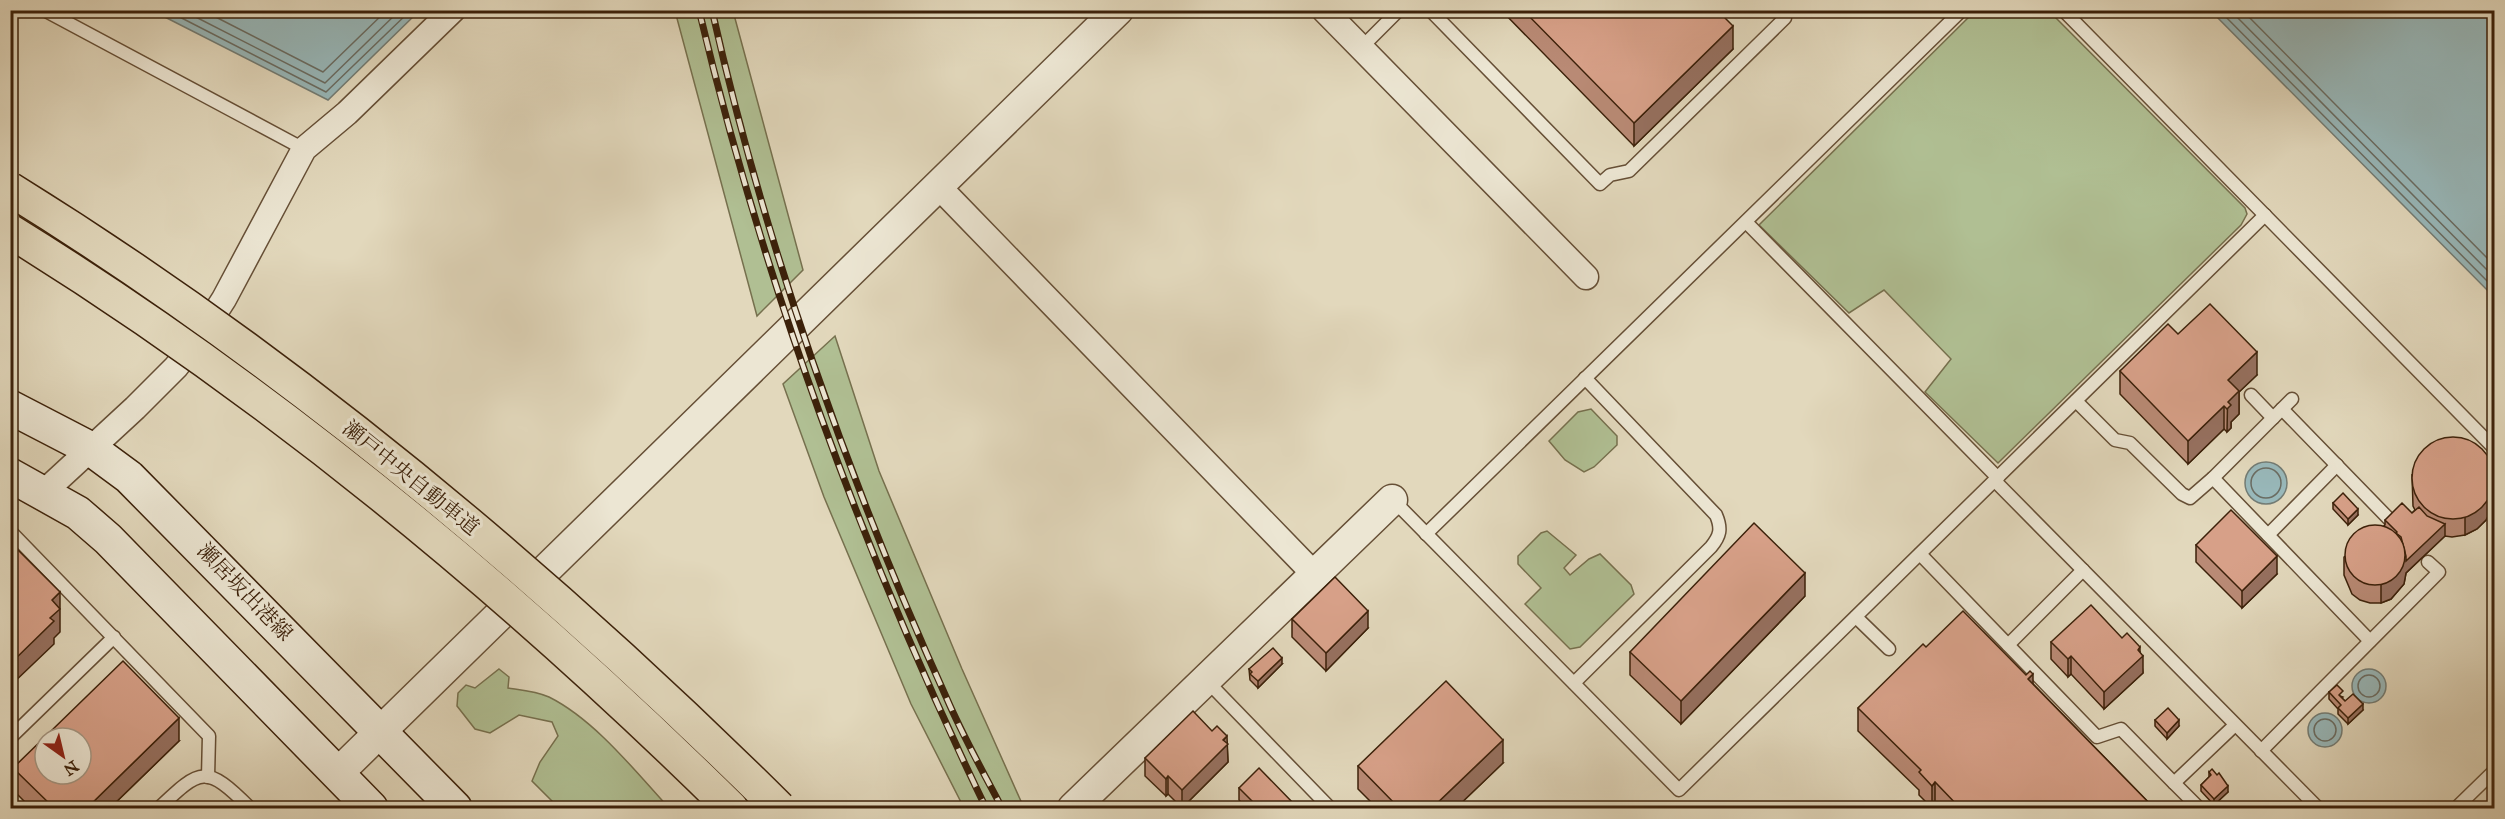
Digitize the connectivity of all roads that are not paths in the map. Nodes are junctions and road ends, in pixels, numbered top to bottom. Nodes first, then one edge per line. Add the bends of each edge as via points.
1 (44, 10) edge
2 (453, 10) edge
3 (1118, 10) edge
4 (1324, 10) edge
5 (1399, 10) edge
6 (1430, 10) edge
7 (1778, 10) edge
8 (1962, 10) edge
9 (2063, 10) edge
10 (1361, 48) junction
11 (304, 149) junction
12 (938, 186) junction
13 (10, 189) edge
14 (2265, 215) junction
15 (1746, 222) junction
16 (10, 231) edge
17 (1586, 277) dead end
18 (1586, 378) junction
19 (2251, 395) dead end
20 (2292, 399) dead end
21 (2076, 401) junction
22 (10, 407) edge
23 (2282, 409) junction
24 (2273, 418) junction
25 (2494, 448) edge
26 (91, 449) junction
27 (2337, 465) junction
28 (10, 475) edge
29 (2213, 478) junction
30 (1996, 479) junction
31 (44, 492) junction
32 (1392, 500) joint
33 (2390, 519) edge
34 (10, 531) edge
35 (1426, 534) junction
36 (2261, 535) junction
37 (1920, 554) junction
38 (2428, 562) dead end
39 (2083, 570) junction
40 (1315, 575) junction
41 (1856, 617) junction
42 (114, 637) junction
43 (2370, 641) junction
44 (2008, 645) junction
45 (1889, 649) dead end
46 (1206, 680) junction
47 (1574, 683) junction
48 (2235, 724) junction
49 (380, 732) junction
50 (10, 738) edge
51 (2261, 751) junction
52 (2494, 771) edge
53 (337, 774) junction
54 (208, 777) junction
55 (2174, 783) junction
56 (159, 808) edge
57 (250, 808) edge
58 (371, 808) edge
59 (455, 808) edge
60 (731, 808) edge
61 (779, 808) edge
62 (1073, 808) edge
63 (1330, 808) edge
64 (2199, 808) edge
65 (2318, 808) edge
66 (2456, 808) edge

1 - 11 lane
2 - 11 street via 347,113
3 - 12 street
4 - 10 street
5 - 10 lane
6 - 7 lane via 1600,184 1610,175 1629,171 1728,75 1785,18
8 - 15 lane
9 - 14 lane
10 - 17 street
11 - 26 street via 201,335 176,367
12 - 40 street
12 - 49 street
13 - 61 highway, 瀬戸中央自動車道, bridge via 240,342 397,463 570,612
14 - 21 lane
14 - 25 lane
15 - 18 lane
15 - 30 lane
16 - 60 highway, 瀬戸中央自動車道, bridge via 217,368 378,493 544,633
18 - 35 lane
18 - 47 lane via 1716,515 1720,526 1719,538 1711,547
19 - 24 lane
20 - 23 lane
21 - 29 lane via 2115,440 2130,443 2182,494 2190,498
21 - 30 lane
22 - 26 main road, 瀬居坂出港線
23 - 24 lane
23 - 27 lane
24 - 29 lane
26 - 31 street
26 - 49 main road, 瀬居坂出港線 via 152,497
27 - 33 lane
27 - 36 lane
28 - 31 main road
29 - 36 lane
30 - 37 lane
30 - 39 lane
31 - 53 main road via 108,538
32 - 35 lane
32 - 40 street
34 - 42 lane
35 - 47 lane
36 - 43 lane
37 - 41 lane
37 - 44 lane
38 - 43 lane via 2439,572
39 - 44 lane
39 - 48 lane
40 - 46 street
41 - 45 lane
41 - 47 lane via 1679,790
42 - 50 lane
42 - 54 lane via 209,736
43 - 51 lane
44 - 55 lane via 2097,737 2121,729
46 - 62 street
46 - 63 lane
48 - 51 lane
48 - 55 lane
49 - 53 street
49 - 59 main road, 瀬居坂出港線
51 - 65 lane
52 - 66 lane
53 - 58 main road
54 - 56 lane via 196,776 186,782
54 - 57 lane via 221,782
55 - 64 lane

